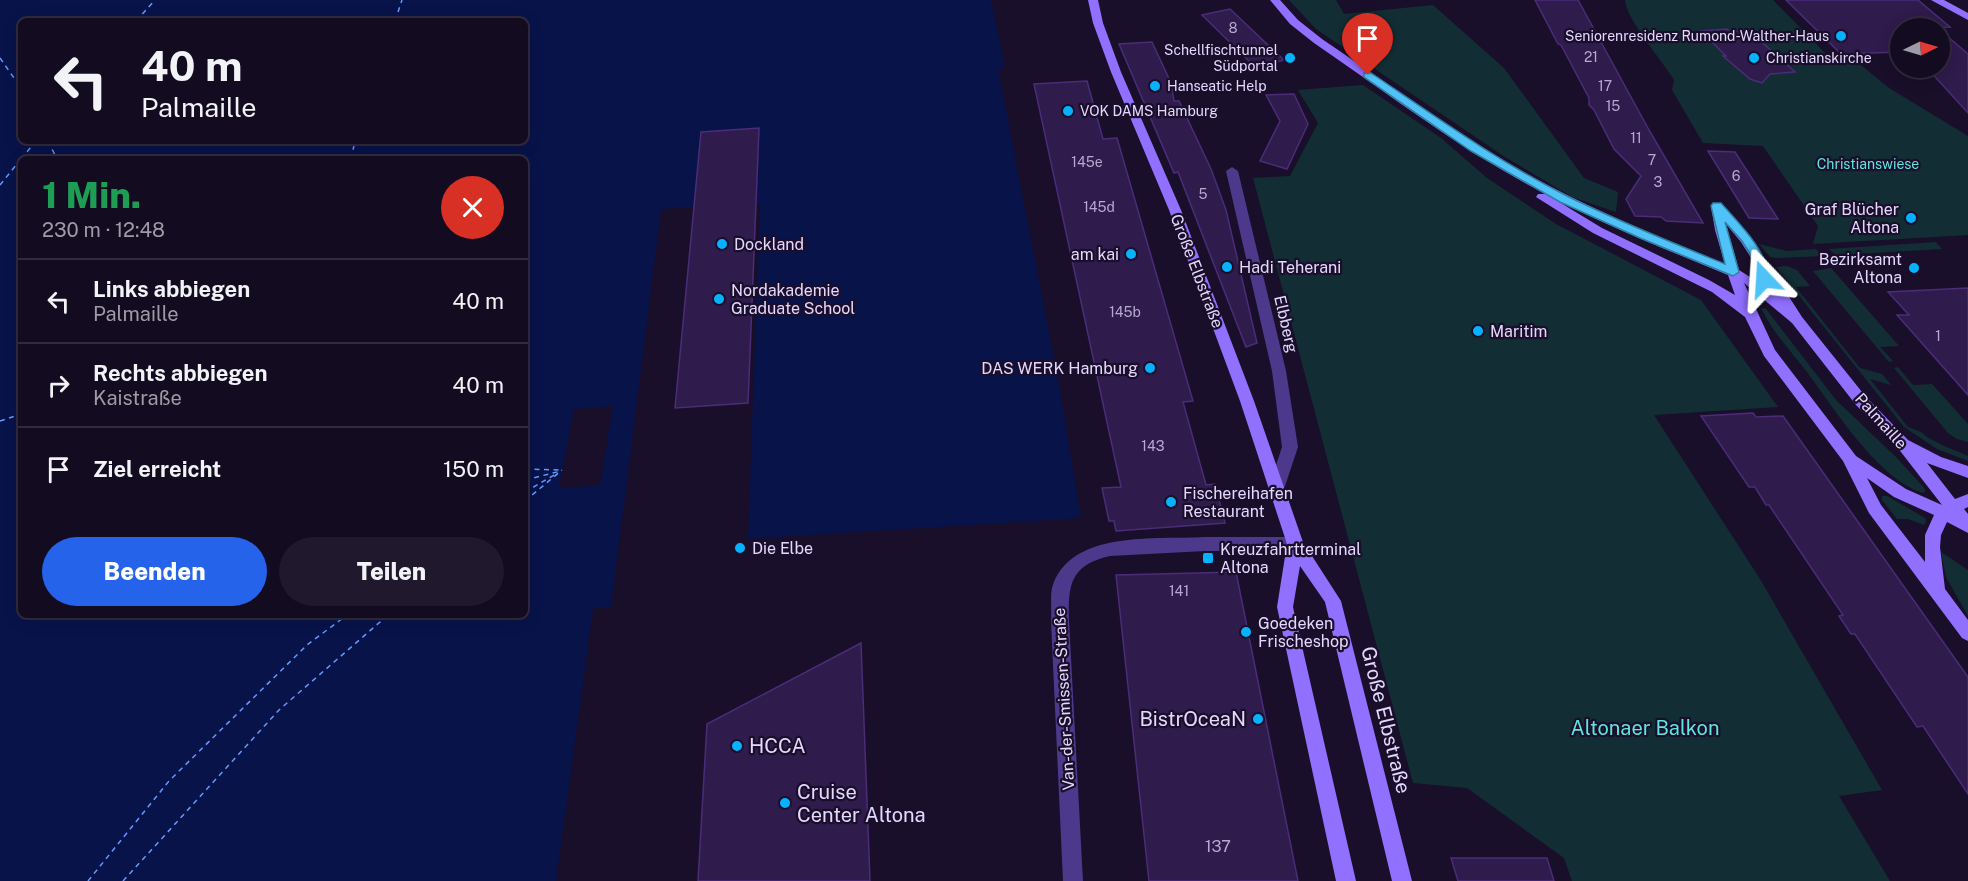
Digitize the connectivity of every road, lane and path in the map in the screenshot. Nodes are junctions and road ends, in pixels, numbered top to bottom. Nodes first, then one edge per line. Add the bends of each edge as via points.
1 (1093, 0) edge
2 (1275, 0) edge
3 (1935, 0) edge
4 (1950, 0) edge
5 (1968, 17) edge
6 (1489, 157) junction
7 (1232, 171) dead end
8 (1762, 263) junction
9 (1733, 272) junction
10 (1707, 284) junction
11 (1758, 286) junction
12 (1739, 290) junction
13 (1754, 320) junction
14 (1797, 320) junction
15 (1899, 439) junction
16 (1850, 458) junction
17 (1968, 472) edge
18 (1276, 486) junction
19 (1968, 501) edge
20 (1948, 510) junction
21 (1967, 523) edge
22 (1295, 544) junction
23 (1938, 592) junction
24 (1968, 633) edge
25 (1073, 881) edge
26 (1346, 881) edge
27 (1402, 881) edge

1 - 18 street, Große Elbstraße via 1114,66 1182,230
2 - 6 street via 1318,41
3 - 5 street
4 - 5 street
6 - 9 street via 1574,204
6 - 10 street via 1562,210
7 - 18 street, Elbberg via 1279,371 1290,447
8 - 9 street, Palmaille via 1717,206
8 - 11 street via 1764,279
8 - 14 street, Palmaille
9 - 11 street, Palmaille
9 - 12 street, Palmaille
10 - 12 street
10 - 13 street
11 - 12 street
11 - 14 street, Palmaille
12 - 13 street, Palmaille
13 - 16 street, Palmaille via 1769,352
14 - 15 street, Palmaille via 1861,400
15 - 17 street via 1936,461
15 - 20 street, Palmaille
16 - 20 street, Palmaille via 1884,483
16 - 23 street, Palmaille via 1875,509
18 - 22 street, Große Elbstraße
19 - 20 street
20 - 21 street, Palmaille
20 - 23 street via 1936,524 1930,556
22 - 25 street, Van-der-Smissen-Straße via 1110,549 1083,559 1068,572 1060,590 1060,621
22 - 26 street, Große Elbstraße via 1285,607
22 - 27 street, Große Elbstraße via 1334,601
23 - 24 street, Palmaille

